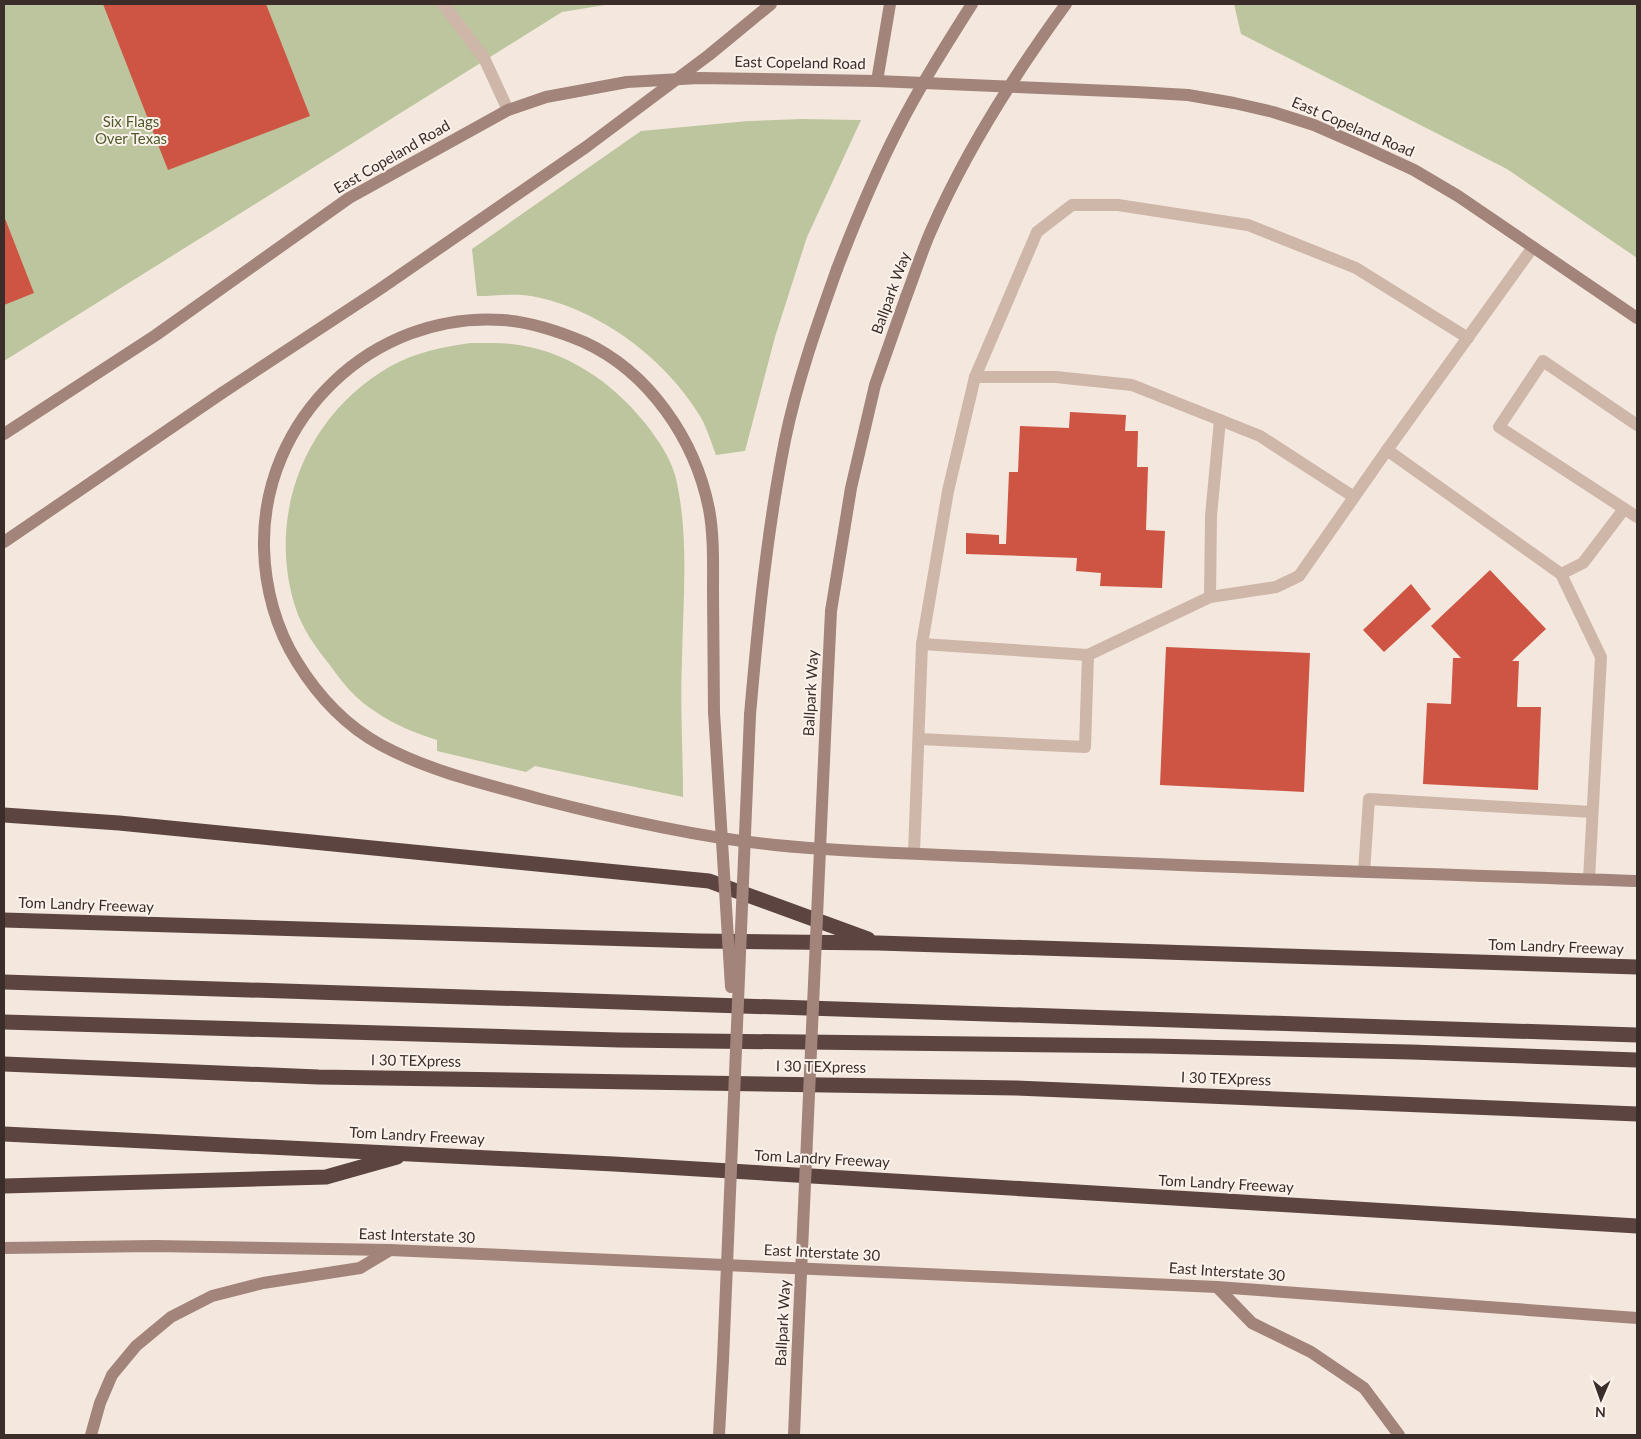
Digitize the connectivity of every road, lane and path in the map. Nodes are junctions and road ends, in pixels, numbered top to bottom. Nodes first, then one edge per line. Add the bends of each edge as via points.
1 (443, 4) edge
2 (771, 4) edge
3 (890, 4) edge
4 (972, 4) edge
5 (1066, 4) edge
6 (877, 80) junction
7 (508, 110) junction
8 (1533, 247) junction
9 (1637, 318) edge
10 (1468, 338) junction
11 (975, 377) junction
12 (1220, 420) junction
13 (1637, 425) edge
14 (4, 434) edge
15 (1387, 450) junction
16 (1354, 497) junction
17 (1624, 510) junction
18 (1637, 517) edge
19 (4, 542) edge
20 (1561, 574) junction
21 (1210, 597) junction
22 (922, 644) junction
23 (1088, 655) junction
24 (919, 739) junction
25 (1592, 812) junction
26 (4, 815) edge
27 (914, 853) junction
28 (1364, 872) junction
29 (1589, 879) junction
30 (1637, 881) edge
31 (4, 913) edge
32 (4, 920) edge
33 (130, 924) junction
34 (878, 943) junction
35 (1637, 967) edge
36 (4, 982) edge
37 (4, 1022) edge
38 (1637, 1035) edge
39 (736, 1053) junction
40 (1637, 1060) edge
41 (4, 1064) edge
42 (1637, 1114) edge
43 (4, 1134) edge
44 (409, 1153) junction
45 (4, 1186) edge
46 (1637, 1226) edge
47 (4, 1248) edge
48 (390, 1250) junction
49 (1217, 1287) junction
50 (1637, 1318) edge
51 (91, 1435) edge
52 (719, 1435) edge
53 (794, 1435) edge
54 (1400, 1435) edge

1 - 7 lane via 484,58
2 - 19 main road, bridge via 586,147
3 - 6 main road
4 - 39 main road, bridge via 898,129 856,219 803,372 785,438 765,551 750,714
5 - 53 main road, Ballpark Way, bridge via 1014,80 970,154 930,234 875,385 851,488 831,611
6 - 7 main road, East Copeland Road via 699,78 627,82 546,97
6 - 8 main road, East Copeland Road via 1188,95 1273,112 1322,129 1414,170
7 - 14 main road, East Copeland Road via 349,198 156,335
8 - 9 main road, East Copeland Road
8 - 10 lane
10 - 11 lane via 1356,268 1248,225 1118,205 1072,205 1037,232
10 - 15 lane
11 - 12 lane via 1056,377 1132,385
11 - 22 lane via 948,492
12 - 16 lane via 1260,436
12 - 21 lane via 1211,516
13 - 17 lane via 1543,361 1499,427
15 - 16 lane
15 - 20 lane
16 - 21 lane via 1299,576 1276,587
17 - 18 lane
17 - 20 lane via 1583,564
20 - 25 lane via 1601,657
21 - 23 lane
22 - 23 lane
22 - 24 lane
23 - 24 lane via 1085,748
24 - 27 lane
25 - 28 lane via 1368,799
25 - 29 lane
26 - 34 highway via 118,823 709,881
27 - 28 main road
27 - 39 main road, bridge via 744,842 586,811 443,773 380,745 354,727 316,690 290,652 280,630 267,581 264,529 272,479 293,430 326,389 366,356 397,340 443,324 504,320 535,325 593,346 640,380 674,422 690,452 706,498 713,544 714,712
28 - 29 main road
29 - 30 main road
31 - 33 highway
32 - 33 highway, Tom Landry Freeway
33 - 34 highway, Tom Landry Freeway via 699,941
34 - 35 highway, Tom Landry Freeway
36 - 38 highway
37 - 40 highway, I 30 TEXpress via 619,1040 1162,1046
39 - 52 main road, bridge
41 - 42 highway, I 30 TEXpress via 328,1077 1016,1088
43 - 44 highway, Tom Landry Freeway
44 - 45 highway via 326,1177
44 - 46 highway, Tom Landry Freeway
47 - 48 main road, East Interstate 30 via 155,1246
48 - 49 main road, East Interstate 30
48 - 51 main road via 360,1268 263,1283 212,1296 171,1316 136,1346 112,1376
49 - 50 main road, East Interstate 30
49 - 54 main road via 1252,1323 1311,1352 1364,1388

